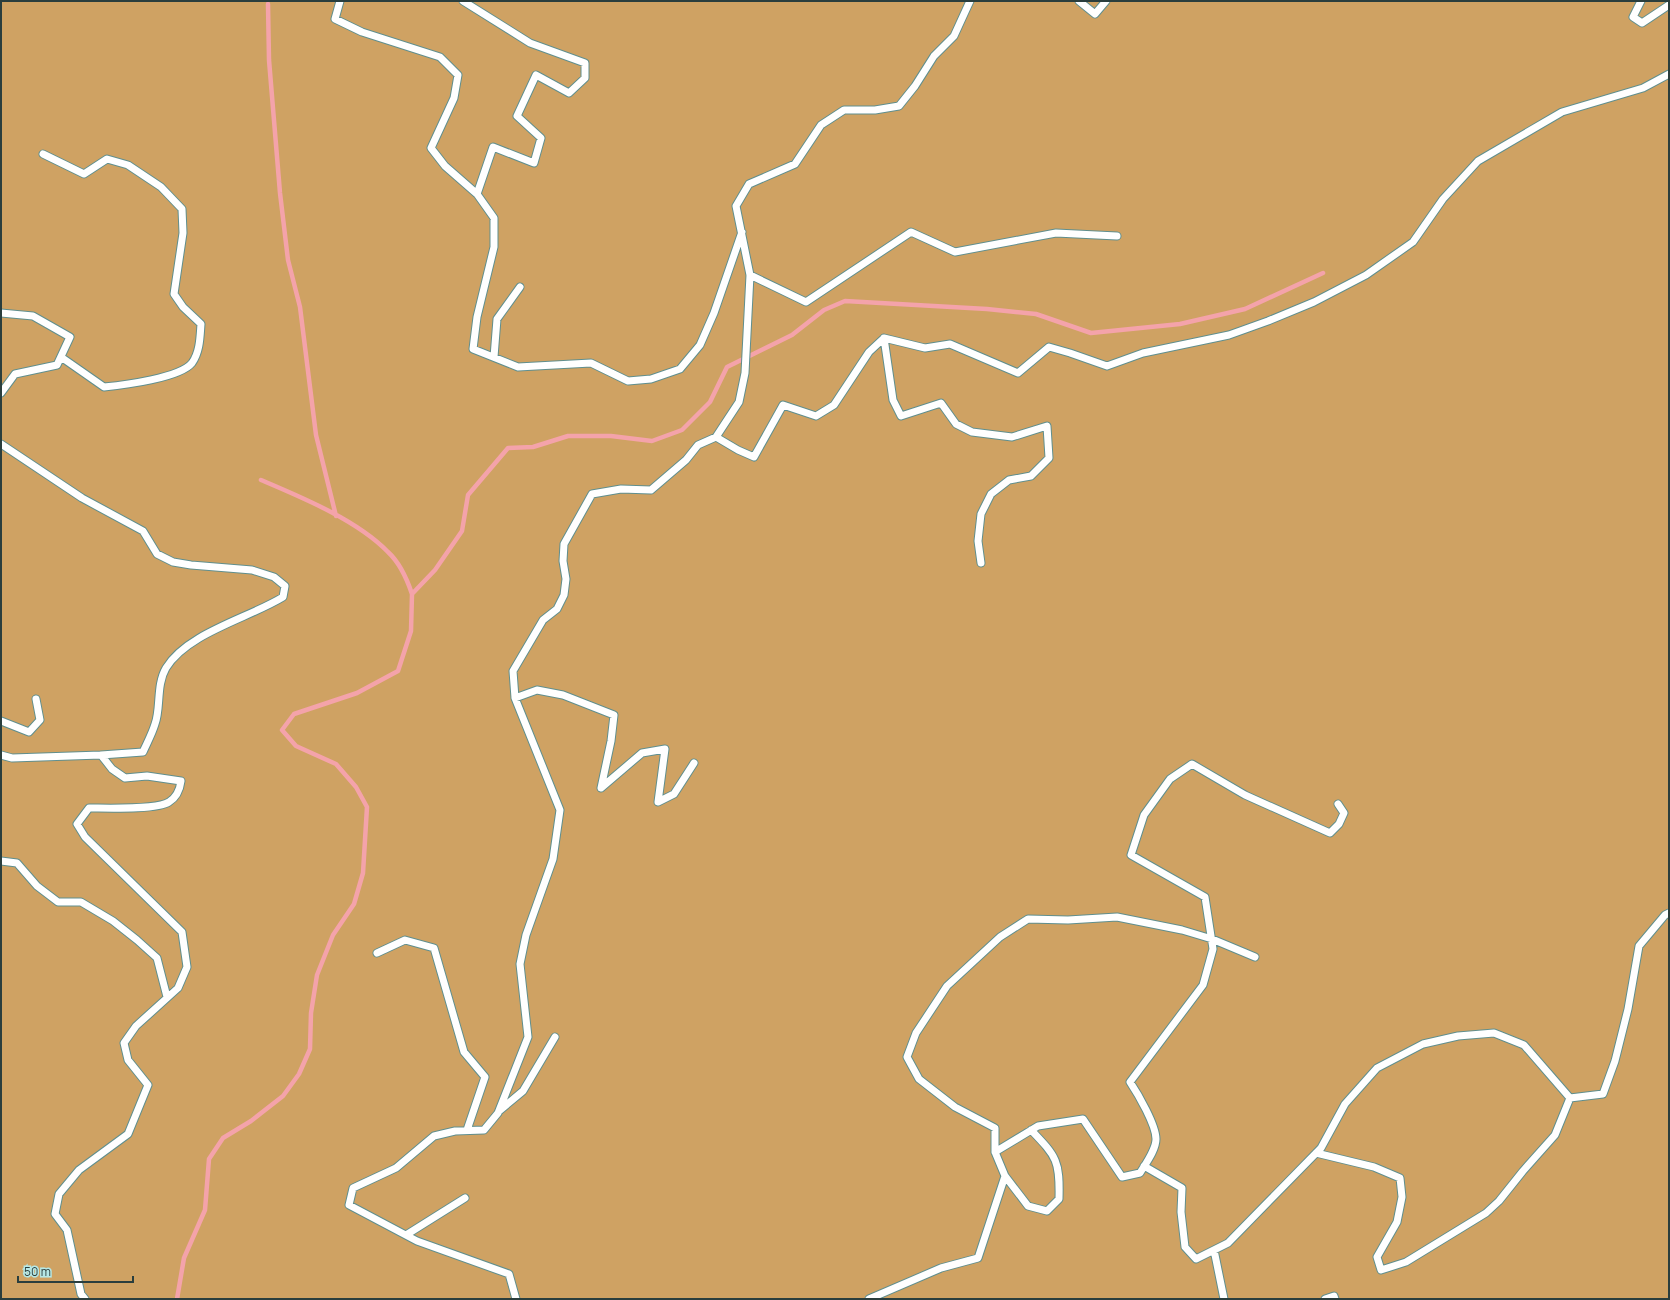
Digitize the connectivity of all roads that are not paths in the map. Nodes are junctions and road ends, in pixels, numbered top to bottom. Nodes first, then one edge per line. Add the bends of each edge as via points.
1 (340, 1) edge
2 (463, 1) edge
3 (970, 1) edge
4 (1079, 1) edge
5 (1106, 1) edge
6 (1641, 1) edge
7 (1669, 5) edge
8 (1669, 74) edge
9 (43, 154) dead end
10 (477, 194) junction
11 (742, 230) junction
12 (1117, 236) dead end
13 (750, 275) junction
14 (520, 287) dead end
15 (1, 313) edge
16 (884, 338) junction
17 (61, 357) junction
18 (494, 357) junction
19 (1, 393) edge
20 (716, 437) junction
21 (1, 444) edge
22 (981, 563) dead end
23 (515, 698) junction
24 (36, 699) dead end
25 (1, 721) edge
26 (101, 755) junction
27 (1, 756) edge
28 (694, 763) dead end
29 (1338, 804) dead end
30 (1, 861) edge
31 (1669, 913) edge
32 (1212, 939) junction
33 (377, 953) dead end
34 (1255, 957) dead end
35 (167, 997) junction
36 (555, 1037) dead end
37 (1570, 1098) junction
38 (498, 1113) junction
39 (467, 1130) junction
40 (1031, 1130) junction
41 (995, 1152) junction
42 (1316, 1153) junction
43 (1144, 1166) junction
44 (1005, 1176) junction
45 (465, 1198) dead end
46 (406, 1235) junction
47 (1214, 1250) junction
48 (85, 1299) edge
49 (516, 1299) edge
50 (869, 1299) edge
51 (1224, 1299) edge
52 (1325, 1299) edge
53 (1335, 1299) edge

1 - 10 lane via 335,19 362,32 440,58 458,75 454,98 431,148 445,166
2 - 10 lane via 530,43 585,63 585,78 569,93 536,75 517,116 541,138 534,163 492,148
3 - 11 lane via 954,36 934,56 899,106 875,110 844,110 821,125 795,164 749,184 736,206
4 - 5 lane via 1095,14
6 - 7 lane via 1633,17 1642,23
8 - 16 lane via 1643,88 1562,112 1478,161 1443,199 1407,246 1366,275 1321,298 1242,330 1143,353 1107,366 1049,347 1018,373 950,344 924,348
9 - 17 lane via 84,174 107,159 128,165 161,188 182,209 183,233 174,294 183,307 201,324 200,345 192,363 174,374 104,387
10 - 18 lane via 494,218 494,247 477,317 473,349
11 - 13 lane
11 - 18 lane via 703,339 680,369 651,379 628,381 591,363 518,367
12 - 13 lane via 1056,233 954,252 912,232 806,302
13 - 20 lane via 745,369 739,402
14 - 18 lane via 497,319
15 - 17 lane via 33,316 70,337
16 - 20 lane via 869,352 834,404 816,416 782,405 754,457
16 - 22 lane via 893,400 901,416 941,403 956,424 972,432 1012,437 1047,426 1049,458 1030,476 1009,480 991,494 981,514 978,541
17 - 19 lane via 57,365 15,374
20 - 23 lane via 698,445 686,460 652,490 622,489 592,494 564,544 564,595 557,609 543,620 514,671
21 - 26 lane via 82,498 143,531 157,554 173,562 252,570 274,577 285,586 283,597 211,632 180,652 166,668 158,698 156,723 143,752
23 - 28 lane via 536,690 563,695 614,715 601,788 642,753 665,749 658,802 674,794
23 - 38 lane via 560,810 553,859 526,935 520,964 528,1037
24 - 25 lane via 40,720 29,732
26 - 27 lane via 12,758
26 - 35 lane via 112,769 125,778 147,776 181,781 180,790 169,802 152,806 89,808 77,824 85,837 182,932 187,967 178,988
29 - 32 lane via 1344,813 1339,824 1330,833 1245,795 1192,764 1170,779 1144,815 1131,856 1206,897
30 - 35 lane via 17,863 37,886 58,902 81,902 113,921 137,940 157,958
31 - 37 lane via 1665,914 1639,946 1628,1008 1615,1061 1603,1094
32 - 34 lane
32 - 41 lane via 1117,917 1068,920 1028,918 1000,938 947,986 916,1033 907,1058 919,1080 955,1107 995,1128
32 - 43 lane via 1213,949 1203,985 1130,1082 1151,1122 1156,1139
33 - 39 lane via 405,940 434,948 464,1052 485,1077
35 - 48 lane via 136,1026 124,1043 128,1060 148,1086 128,1134 79,1170 59,1194 55,1214 67,1230 81,1294
36 - 38 lane via 523,1091
37 - 42 lane via 1524,1045 1494,1033 1458,1036 1423,1044 1377,1068 1345,1104
37 - 42 lane via 1556,1135 1499,1201 1486,1213 1406,1262 1386,1269 1381,1270 1377,1257 1397,1222 1402,1197 1400,1178 1374,1167
38 - 39 lane via 484,1130
39 - 46 lane via 434,1136 396,1168 353,1188 349,1205
40 - 41 lane
40 - 43 lane via 1038,1126 1083,1119 1122,1177 1140,1173
40 - 44 lane via 1052,1152 1060,1174 1059,1199 1047,1211 1028,1206
41 - 44 lane
42 - 47 lane via 1228,1243
43 - 47 lane via 1182,1188 1181,1212 1185,1247 1196,1259
44 - 50 lane via 978,1258 941,1268
45 - 46 lane
46 - 49 lane via 509,1274
47 - 51 lane
52 - 53 lane via 1334,1296

